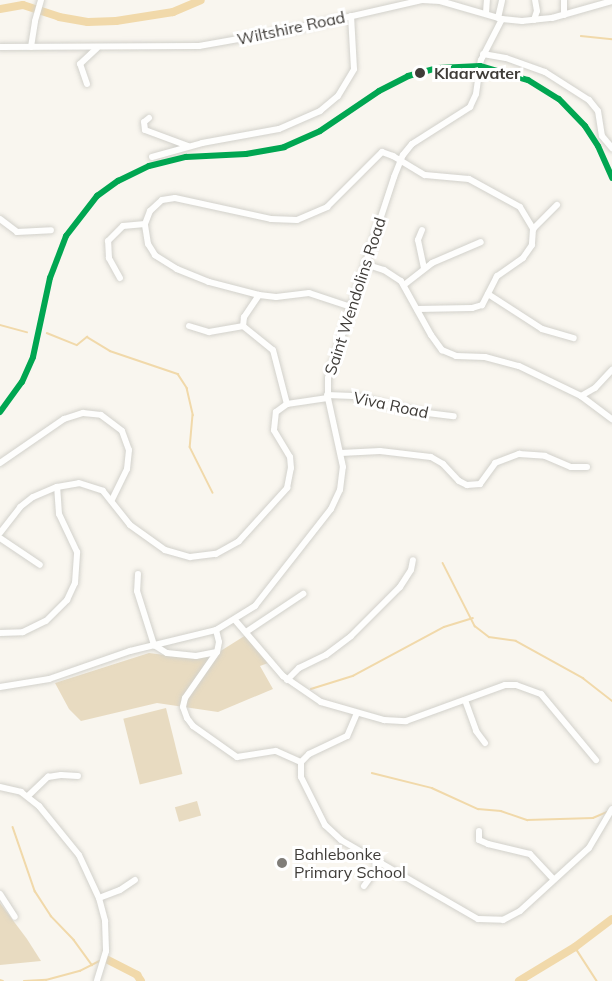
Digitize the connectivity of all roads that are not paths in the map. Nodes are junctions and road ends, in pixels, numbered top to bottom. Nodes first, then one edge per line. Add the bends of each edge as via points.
1 (41, 0) edge
2 (487, 0) edge
3 (501, 0) edge
4 (535, 0) edge
5 (564, 0) edge
6 (612, 1) edge
7 (486, 13) junction
8 (564, 15) junction
9 (351, 16) junction
10 (500, 18) junction
11 (534, 20) junction
12 (0, 47) edge
13 (31, 47) junction
14 (97, 48) junction
15 (483, 54) junction
16 (87, 84) dead end
17 (149, 118) dead end
18 (188, 146) junction
19 (612, 148) edge
20 (152, 157) dead end
21 (401, 160) junction
22 (557, 205) dead end
23 (0, 219) edge
24 (145, 224) junction
25 (533, 229) junction
26 (51, 230) dead end
27 (422, 230) dead end
28 (482, 242) dead end
29 (365, 264) junction
30 (424, 268) junction
31 (120, 278) dead end
32 (404, 285) junction
33 (488, 294) junction
34 (259, 296) junction
35 (351, 307) junction
36 (417, 309) junction
37 (189, 326) dead end
38 (243, 327) junction
39 (574, 338) dead end
40 (612, 370) edge
41 (581, 396) junction
42 (328, 397) junction
43 (287, 404) junction
44 (454, 416) dead end
45 (612, 419) edge
46 (341, 453) junction
47 (0, 463) edge
48 (587, 467) dead end
49 (57, 487) junction
50 (112, 500) junction
51 (0, 532) edge
52 (0, 538) edge
53 (413, 560) dead end
54 (40, 565) dead end
55 (138, 574) dead end
56 (303, 594) dead end
57 (235, 620) junction
58 (216, 630) junction
59 (246, 632) junction
60 (0, 633) edge
61 (154, 645) junction
62 (217, 652) junction
63 (287, 680) junction
64 (0, 687) edge
65 (465, 700) junction
66 (357, 713) junction
67 (485, 743) dead end
68 (596, 760) dead end
69 (301, 762) junction
70 (78, 776) dead end
71 (0, 787) edge
72 (28, 796) junction
73 (612, 809) edge
74 (479, 831) dead end
75 (381, 863) junction
76 (135, 880) dead end
77 (554, 880) junction
78 (364, 886) dead end
79 (0, 894) edge
80 (99, 898) junction
81 (15, 918) dead end
82 (98, 981) edge

1 - 13 street
2 - 7 street
3 - 10 street, Saint Wendolins Road
4 - 11 street
5 - 8 street
6 - 8 street, Wiltshire Road
7 - 9 street, Wiltshire Road via 422,0
7 - 10 street, Wiltshire Road
8 - 11 street, Wiltshire Road
9 - 14 street, Wiltshire Road via 199,46
9 - 18 street via 354,69 338,96 327,105 279,129
10 - 11 street, Wiltshire Road
10 - 15 street, Saint Wendolins Road
12 - 13 street, Wiltshire Road
13 - 14 street, Wiltshire Road
14 - 16 street via 80,64
15 - 19 street via 545,72 589,100 598,111 602,136
15 - 21 street, Saint Wendolins Road via 470,106 412,144
17 - 18 street via 144,122 145,130
18 - 20 street
21 - 24 street via 387,153 378,154 327,207 297,220 271,219 175,198 157,203
21 - 25 street via 424,175 476,182 520,207
21 - 29 street, Saint Wendolins Road
22 - 25 street
23 - 26 street via 17,232
24 - 31 street via 123,226 108,241 109,258
24 - 34 street via 151,250 169,265 209,282
25 - 33 street via 527,255 497,276
27 - 30 street via 418,240
28 - 30 street
29 - 32 street via 393,275
29 - 35 street, Saint Wendolins Road
30 - 32 street
32 - 36 street
33 - 36 street via 485,303 478,307
33 - 39 street via 538,327
34 - 35 street via 309,293
34 - 38 street via 244,317
35 - 42 street, Saint Wendolins Road via 330,370
36 - 41 street via 445,352 509,363
37 - 38 street via 209,332
38 - 43 street via 273,350
40 - 41 street
41 - 45 street
42 - 43 street, Viva Road
42 - 44 street, Viva Road via 353,396
42 - 46 street, Saint Wendolins Road
43 - 50 street via 276,412 273,421 290,457 287,488 231,547 202,557 176,555 130,525
46 - 48 street via 380,451 431,458 443,464 462,484 478,485 490,468 507,456 535,454
46 - 57 street, Saint Wendolins Road via 343,479 331,509 255,606
47 - 50 street via 64,419 83,413 101,415 122,431 129,450 127,469
49 - 50 street via 87,484
49 - 51 street via 26,502
49 - 60 street via 59,514 77,552 75,582 67,600 46,621 23,632
52 - 54 street
53 - 63 street via 400,587 351,636
55 - 61 street via 137,591
56 - 59 street
57 - 58 street, Saint Wendolins Road
57 - 59 street
58 - 61 street, Saint Wendolins Road
58 - 62 street
59 - 63 street
61 - 62 street via 167,653 196,656
61 - 64 street, Saint Wendolins Road via 57,677
62 - 69 street via 185,698 183,707 193,726 237,757 276,751
63 - 66 street via 321,702
65 - 66 street via 406,721
65 - 67 street via 476,731
65 - 68 street via 506,685 542,694
66 - 69 street via 347,736 309,754
69 - 75 street via 301,777 330,831
70 - 72 street via 48,777
71 - 72 street
72 - 80 street via 72,844
73 - 77 street via 592,844
74 - 77 street via 479,840 530,854
75 - 77 street via 464,911 489,921 514,916
75 - 78 street
76 - 80 street
79 - 81 street
80 - 82 street via 106,937

